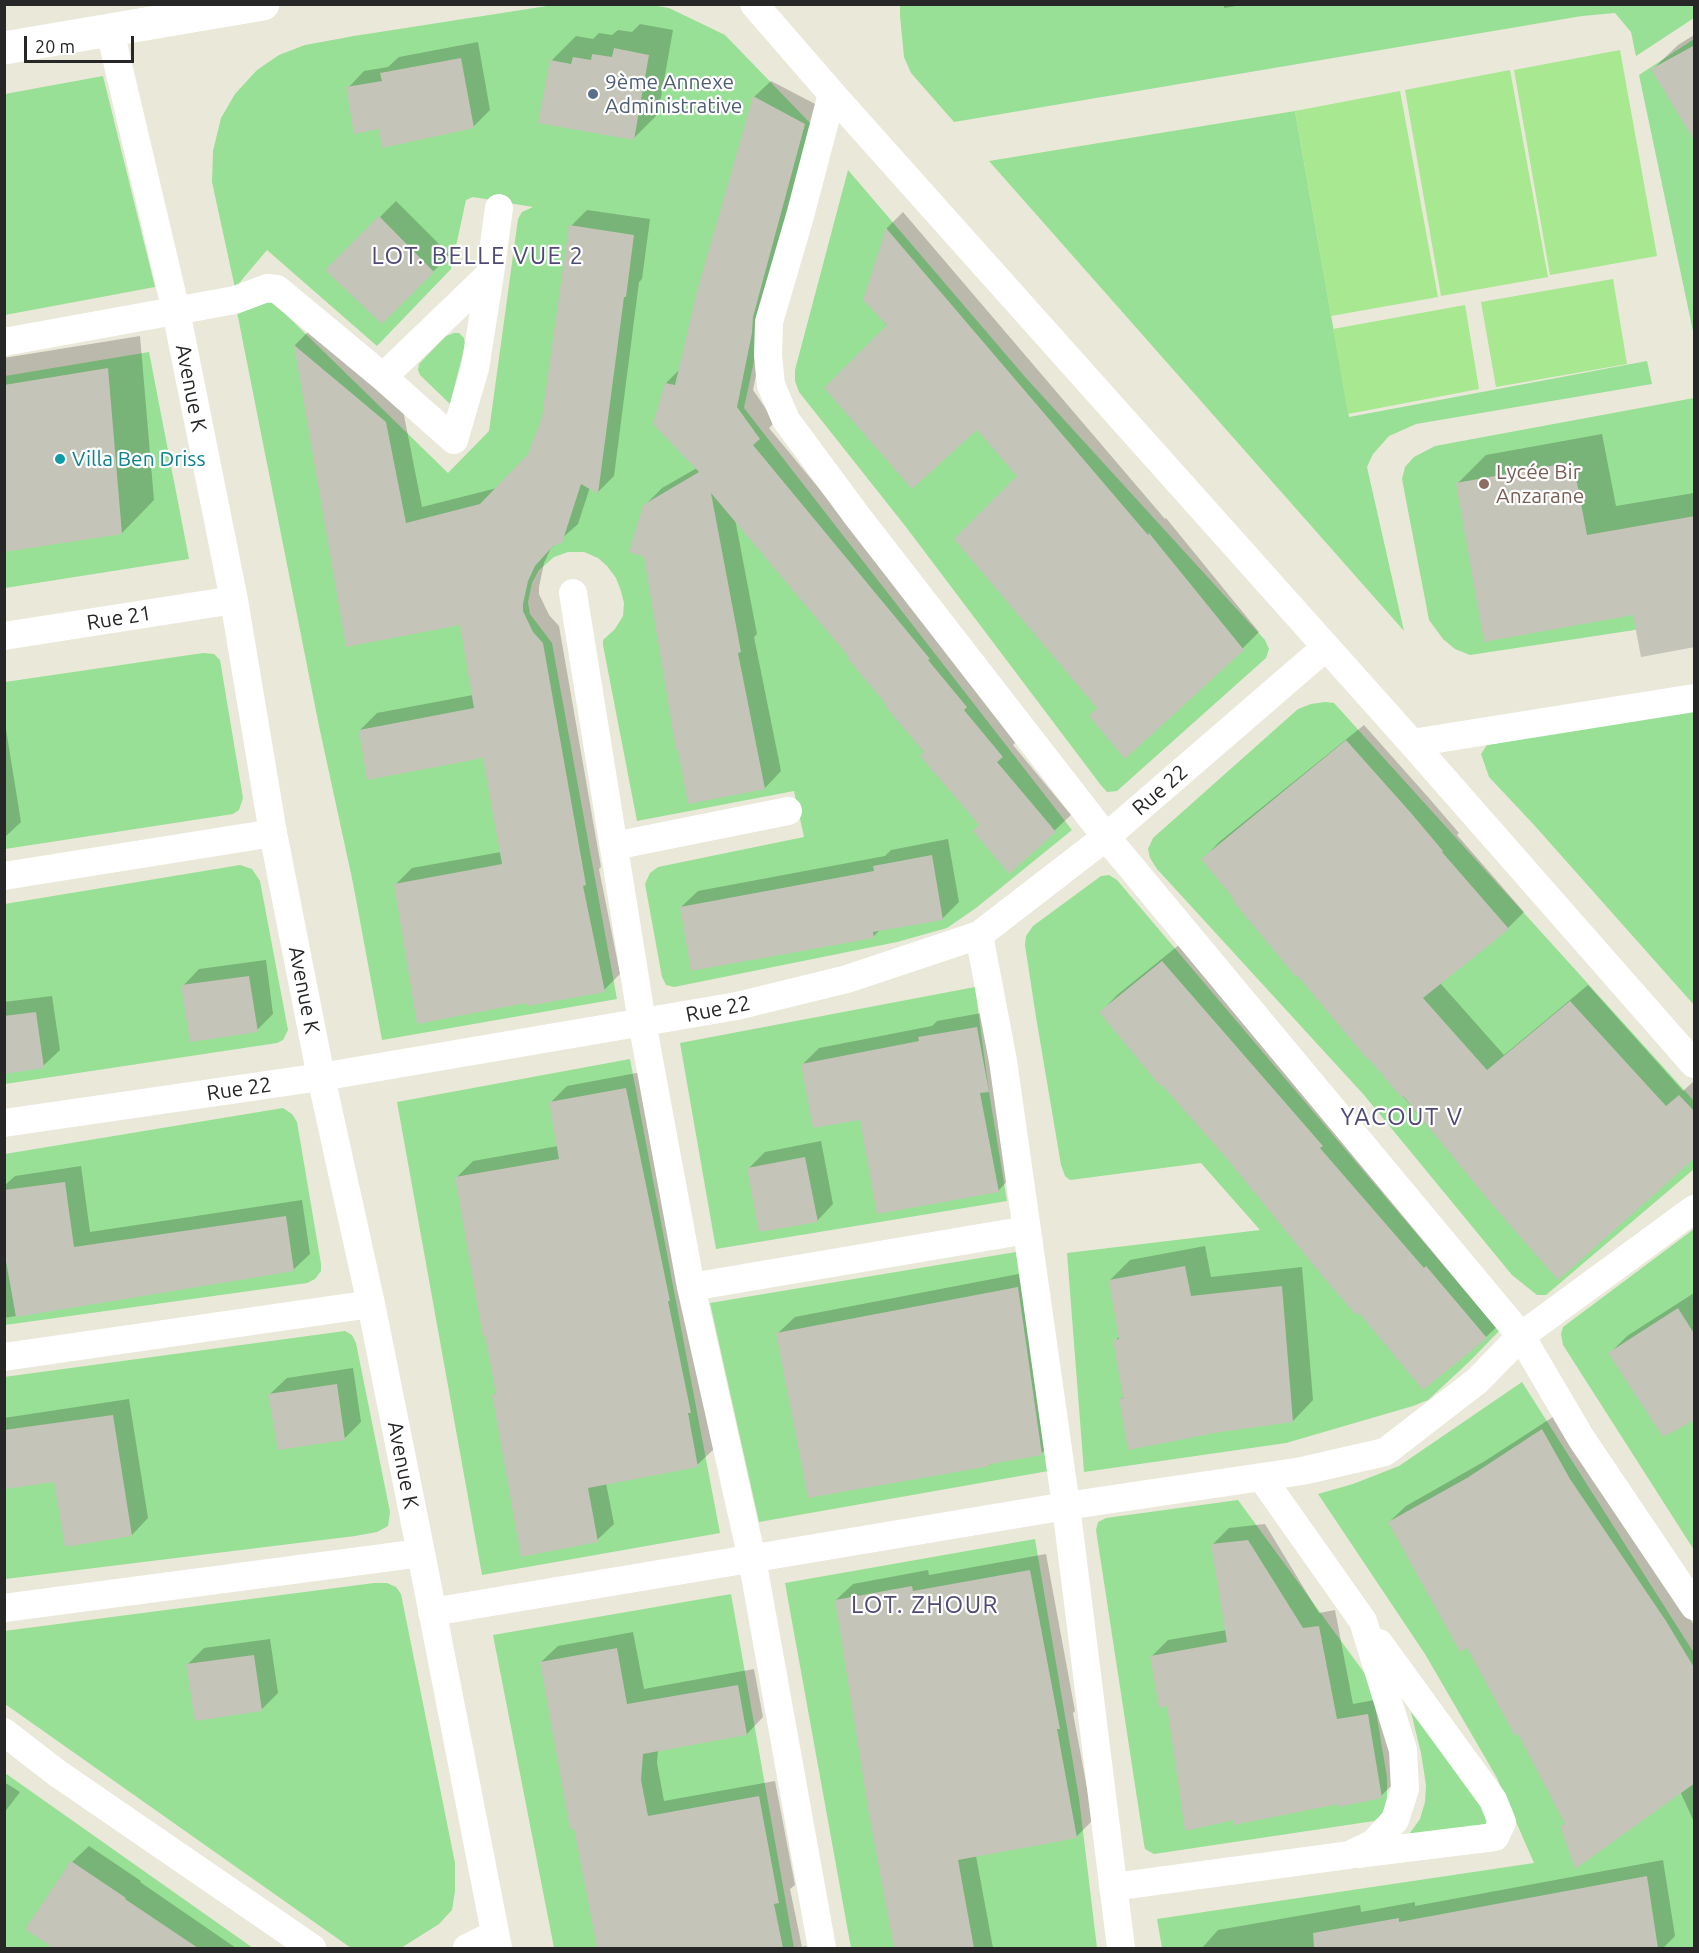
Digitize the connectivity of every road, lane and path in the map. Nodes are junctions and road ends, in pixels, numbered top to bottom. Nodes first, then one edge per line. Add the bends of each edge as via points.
1 (263, 4) edge
2 (754, 4) edge
3 (110, 31) junction
4 (4, 48) edge
5 (832, 94) junction
6 (500, 208) dead end
7 (490, 274) junction
8 (176, 311) junction
9 (4, 342) edge
10 (383, 377) junction
11 (573, 593) dead end
12 (234, 600) junction
13 (4, 636) edge
14 (1326, 647) junction
15 (1695, 698) edge
16 (1412, 743) junction
17 (789, 811) dead end
18 (273, 833) junction
19 (1106, 837) junction
20 (614, 846) junction
21 (4, 876) edge
22 (979, 934) junction
23 (642, 1022) junction
24 (1695, 1064) edge
25 (321, 1077) junction
26 (4, 1124) edge
27 (1695, 1209) edge
28 (1027, 1230) junction
29 (691, 1287) junction
30 (371, 1305) junction
31 (1521, 1336) junction
32 (4, 1357) edge
33 (1262, 1478) junction
34 (1066, 1506) junction
35 (421, 1553) junction
36 (752, 1559) junction
37 (1695, 1606) edge
38 (4, 1608) edge
39 (432, 1612) junction
40 (1364, 1621) junction
41 (4, 1732) edge
42 (1348, 1855) junction
43 (1113, 1887) junction
44 (496, 1941) edge
45 (312, 1948) edge
46 (467, 1948) edge
47 (822, 1948) edge
48 (1121, 1948) edge

1 - 3 main road
2 - 5 street
3 - 4 main road
3 - 8 street, Avenue K
5 - 14 street
5 - 19 street via 769,322 771,385 793,430
6 - 7 street
7 - 10 street
7 - 10 street via 475,369 454,440
8 - 9 street
8 - 10 street via 235,300 267,288 277,289
8 - 12 street, Avenue K
11 - 20 street
12 - 13 street, Rue 21
12 - 18 street, Avenue K
14 - 16 street
14 - 19 street, Rue 22
15 - 16 street
16 - 24 street
17 - 20 street
18 - 21 street
18 - 25 street, Avenue K
19 - 22 street, Rue 22
19 - 31 street
20 - 23 street
22 - 23 street, Rue 22 via 847,980 737,1006
22 - 28 street via 1003,1061
23 - 25 street, Rue 22
23 - 29 street
25 - 26 street, Rue 22
25 - 30 street, Avenue K
27 - 31 street
28 - 29 street
28 - 34 street
29 - 36 street
30 - 32 street
30 - 35 street, Avenue K
31 - 33 street via 1477,1381 1385,1452
31 - 37 street via 1581,1438
33 - 34 street
33 - 40 street
34 - 36 street
34 - 43 street
35 - 38 street
35 - 39 street, Avenue K
36 - 39 street
36 - 47 street
39 - 44 street, Avenue K
40 - 42 street via 1403,1750 1406,1789 1395,1820 1374,1843
40 - 42 street via 1493,1800 1502,1821 1495,1837
41 - 45 street via 57,1773
42 - 43 street
43 - 48 street
44 - 46 street

